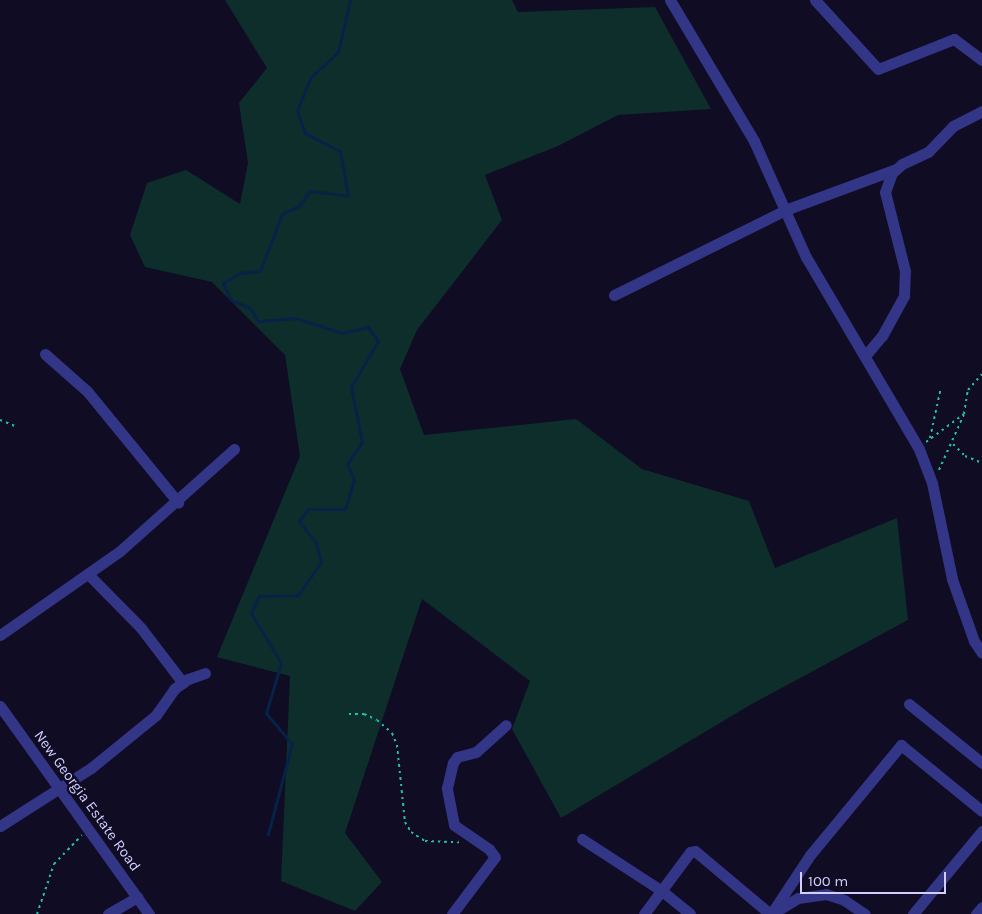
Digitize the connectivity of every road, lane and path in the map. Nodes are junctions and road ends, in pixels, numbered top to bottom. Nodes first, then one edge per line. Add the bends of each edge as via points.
1 (670, 0) edge
2 (814, 0) edge
3 (982, 60) edge
4 (982, 111) edge
5 (896, 169) junction
6 (786, 210) junction
7 (614, 295) dead end
8 (45, 354) dead end
9 (865, 356) junction
10 (982, 374) edge
11 (941, 387) dead end
12 (964, 414) junction
13 (0, 420) edge
14 (16, 426) dead end
15 (930, 438) junction
16 (953, 444) junction
17 (234, 449) dead end
18 (919, 449) junction
19 (982, 463) edge
20 (932, 483) junction
21 (178, 502) junction
22 (88, 574) junction
23 (0, 635) edge
24 (982, 653) edge
25 (206, 673) dead end
26 (183, 683) junction
27 (909, 704) dead end
28 (0, 706) edge
29 (349, 714) dead end
30 (506, 724) dead end
31 (982, 762) edge
32 (59, 789) junction
33 (982, 811) edge
34 (0, 826) edge
35 (90, 830) junction
36 (982, 831) edge
37 (582, 839) dead end
38 (474, 840) junction
39 (662, 892) junction
40 (136, 897) junction
41 (982, 907) edge
42 (37, 914) edge
43 (108, 914) edge
44 (149, 914) edge
45 (452, 914) edge
46 (644, 914) edge
47 (690, 914) edge
48 (771, 914) edge
49 (865, 914) edge
50 (913, 914) edge
51 (976, 914) edge

1 - 6 street via 754,141
2 - 3 street via 878,69 954,39
4 - 5 street via 953,126 928,152
5 - 6 street
5 - 9 street via 885,192 905,271 904,296 882,336
6 - 7 street
6 - 9 street via 806,257
8 - 21 street via 87,390
9 - 18 street
10 - 12 path via 968,390
11 - 15 path
12 - 15 path
12 - 16 path
13 - 14 path
15 - 18 path
16 - 19 path via 965,456
16 - 20 path
17 - 21 street
18 - 20 street
20 - 24 street via 952,579 974,641
21 - 22 street
22 - 23 street
22 - 26 street via 141,628
25 - 26 street
26 - 32 street via 138,730
27 - 31 street
28 - 32 street, New Georgia Estate Road
29 - 38 path via 364,714 392,733 397,745 405,822 411,832 425,841
30 - 38 street via 476,752 457,757 453,763 447,788 452,818 454,825
32 - 34 street
32 - 35 street, New Georgia Estate Road
33 - 48 street via 901,744 810,855
35 - 40 street, New Georgia Estate Road
35 - 42 path via 71,843 54,864
36 - 50 street
37 - 39 street
38 - 45 street via 495,857
39 - 46 street
39 - 47 street
39 - 48 street via 690,852 695,851
40 - 43 street
40 - 44 street, New Georgia Estate Road
41 - 51 street
48 - 49 street via 798,898 826,894 844,900

